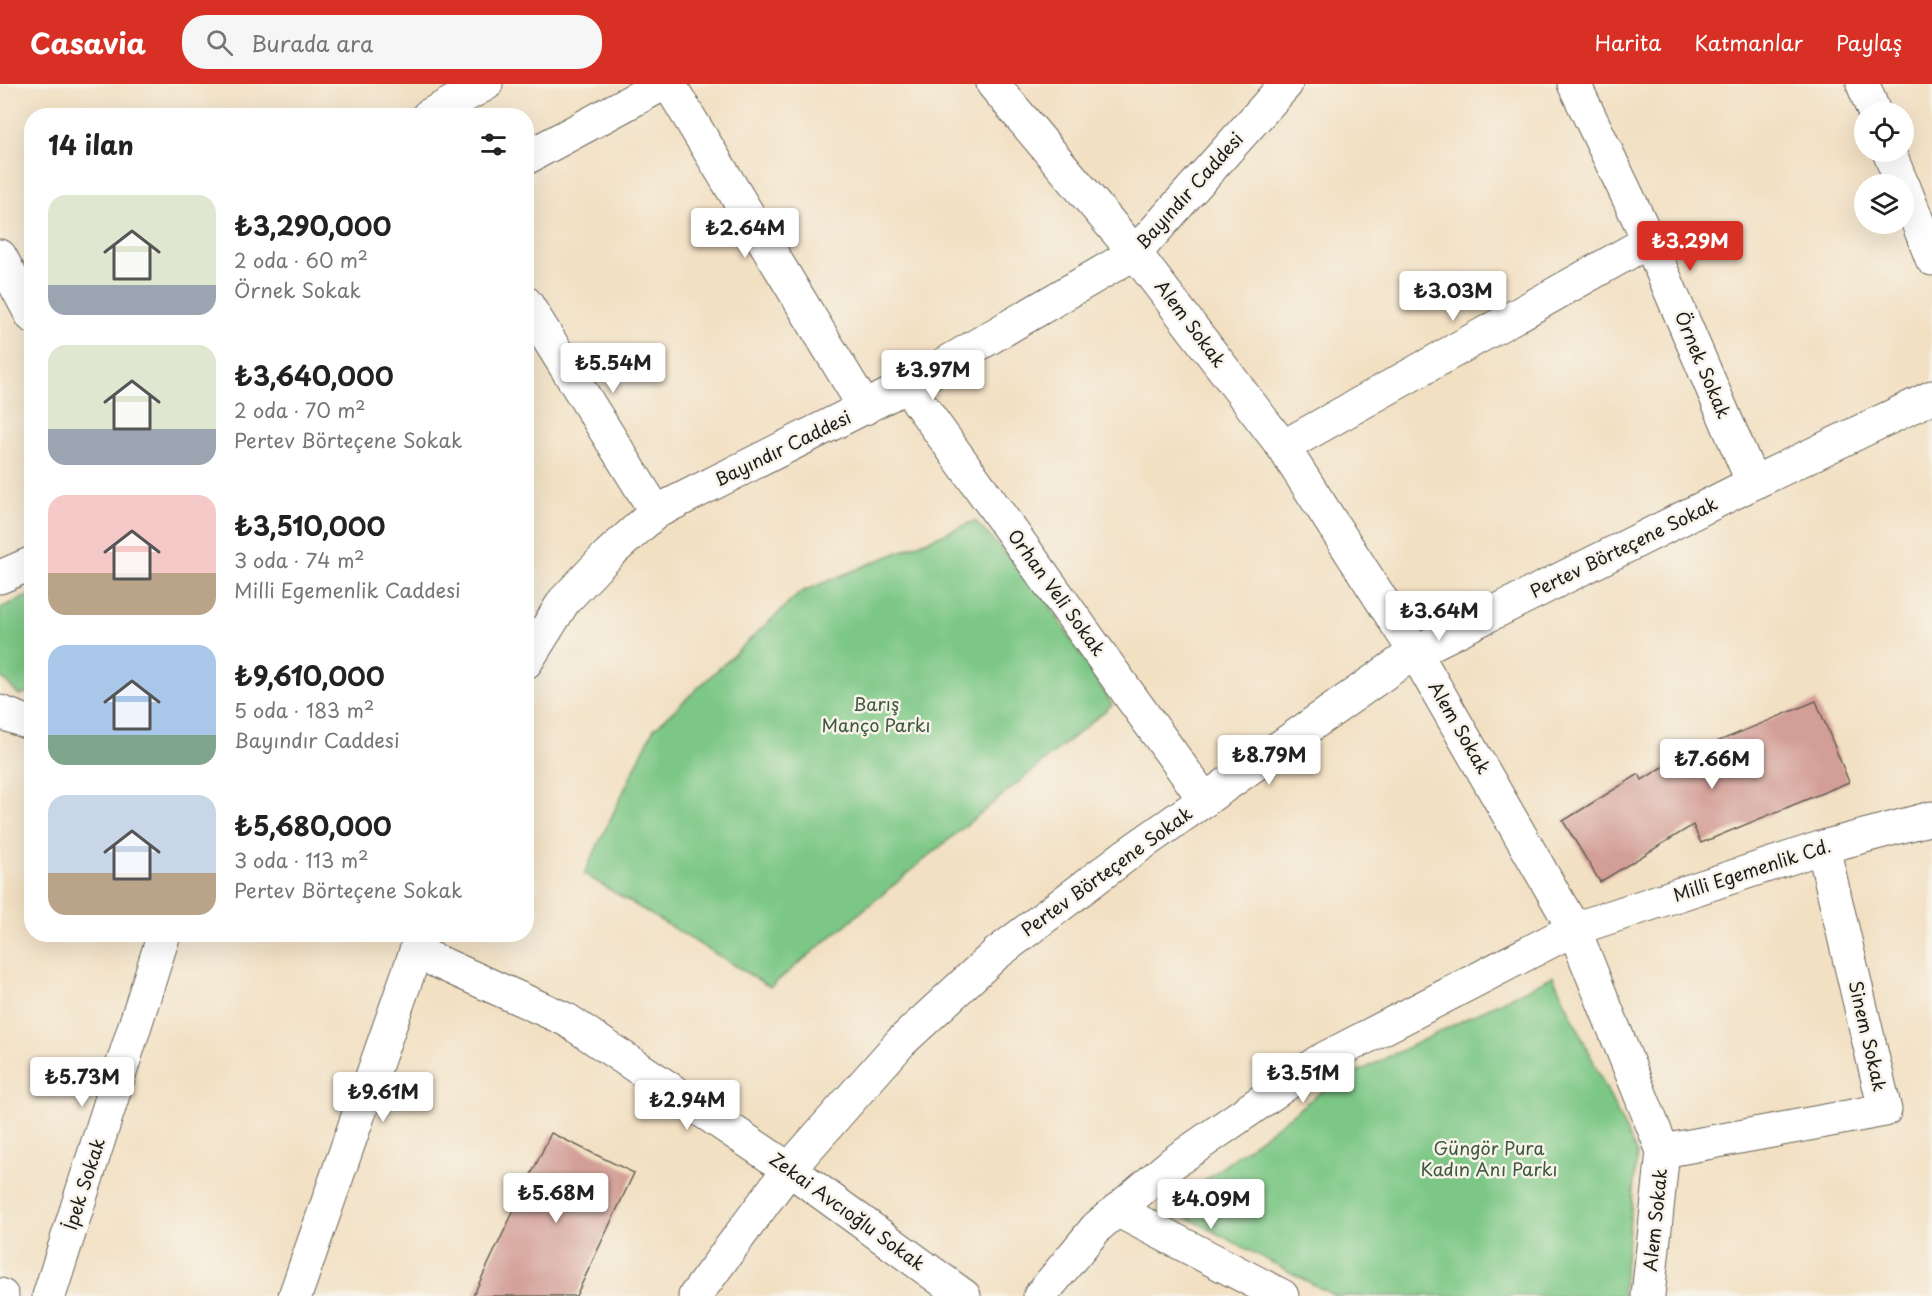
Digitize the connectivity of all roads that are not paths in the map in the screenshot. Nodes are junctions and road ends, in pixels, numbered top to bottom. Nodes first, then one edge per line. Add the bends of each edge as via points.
1 (486, 84) edge
2 (663, 84) edge
3 (669, 84) edge
4 (993, 84) edge
5 (1286, 84) edge
6 (1574, 84) edge
7 (1863, 84) edge
8 (1870, 102) edge
9 (442, 108) edge
10 (534, 154) edge
11 (1914, 214) edge
12 (1649, 241) junction
13 (1135, 253) junction
14 (0, 256) edge
15 (1932, 259) edge
16 (24, 301) edge
17 (534, 316) edge
18 (907, 386) junction
19 (1932, 397) edge
20 (865, 408) junction
21 (1283, 447) junction
22 (1753, 483) junction
23 (656, 512) junction
24 (24, 566) edge
25 (0, 577) edge
26 (534, 649) edge
27 (1415, 652) junction
28 (0, 711) edge
29 (24, 721) edge
30 (1205, 800) junction
31 (1932, 819) edge
32 (1823, 847) junction
33 (1574, 929) junction
34 (161, 942) edge
35 (419, 943) edge
36 (1663, 1151) junction
37 (789, 1169) junction
38 (1117, 1210) junction
39 (49, 1296) edge
40 (295, 1296) edge
41 (695, 1296) edge
42 (964, 1296) edge
43 (1040, 1296) edge
44 (1282, 1296) edge
45 (1648, 1296) edge

1 - 9 street
2 - 10 street
3 - 20 street
4 - 13 street, Alem Sokak
5 - 13 street, Bayındır Caddesi
6 - 12 street, Örnek Sokak
7 - 8 street
11 - 15 street
12 - 21 street
12 - 22 street, Örnek Sokak
13 - 18 street, Bayındır Caddesi
13 - 21 street, Alem Sokak
14 - 16 street
17 - 23 street
18 - 20 street, Bayındır Caddesi
18 - 30 street, Orhan Veli Sokak
19 - 22 street, Pertev Börteçene Sokak
20 - 23 street, Bayındır Caddesi
21 - 27 street, Alem Sokak
22 - 27 street, Pertev Börteçene Sokak
23 - 26 street, Bayındır Caddesi via 564,601
24 - 25 street
27 - 30 street, Pertev Börteçene Sokak
27 - 33 street, Alem Sokak
28 - 29 street
30 - 37 street, Pertev Börteçene Sokak via 996,954 901,1042
31 - 32 street, Milli Egemenlik Cd.
32 - 33 street, Milli Egemenlik Cd.
32 - 36 street, Sinem Sokak via 1885,1110
33 - 36 street, Alem Sokak
33 - 38 street, Milli Egemenlik Cd. via 1318,1062 1174,1162
34 - 39 street, İpek Sokak
35 - 37 street, Zekai Avcıoğlu Sokak via 567,1020
35 - 40 street
36 - 45 street, Alem Sokak
37 - 41 street, Pertev Börteçene Sokak
37 - 42 street, Zekai Avcıoğlu Sokak
38 - 43 street, Milli Egemenlik Cd. via 1096,1227
38 - 44 street

